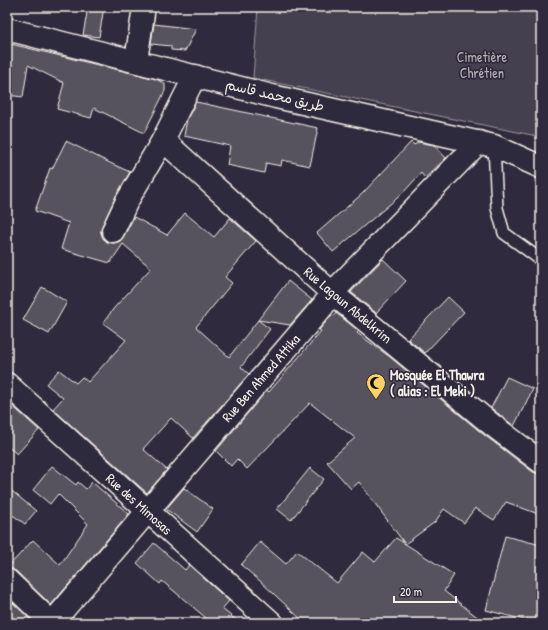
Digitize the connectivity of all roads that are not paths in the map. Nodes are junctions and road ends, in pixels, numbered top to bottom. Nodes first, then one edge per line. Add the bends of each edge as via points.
1 (144, 7) edge
2 (7, 29) edge
3 (136, 61) junction
4 (195, 76) junction
5 (163, 140) junction
6 (487, 144) junction
7 (541, 167) edge
8 (113, 231) dead end
9 (541, 260) edge
10 (332, 293) junction
11 (7, 384) edge
12 (541, 462) edge
13 (147, 511) junction
14 (7, 580) edge
15 (52, 623) edge
16 (272, 623) edge

1 - 3 street
2 - 3 street, طريق محمد قاسم
3 - 4 street, طريق محمد قاسم
4 - 5 street
4 - 6 street, طريق محمد قاسم
5 - 8 street via 127,201
5 - 10 street, Rue Lagoun Abdelkrim
6 - 7 street, طريق محمد قاسم
6 - 9 lane via 497,208 504,233
6 - 10 street, Rue Ben Ahmed Attika
10 - 12 street, Rue Lagoun Abdelkrim via 490,424
10 - 13 street, Rue Ben Ahmed Attika
11 - 13 street, Rue des Mimosas
13 - 15 street, Rue Ben Ahmed Attika
13 - 16 street, Rue des Mimosas
14 - 15 street

